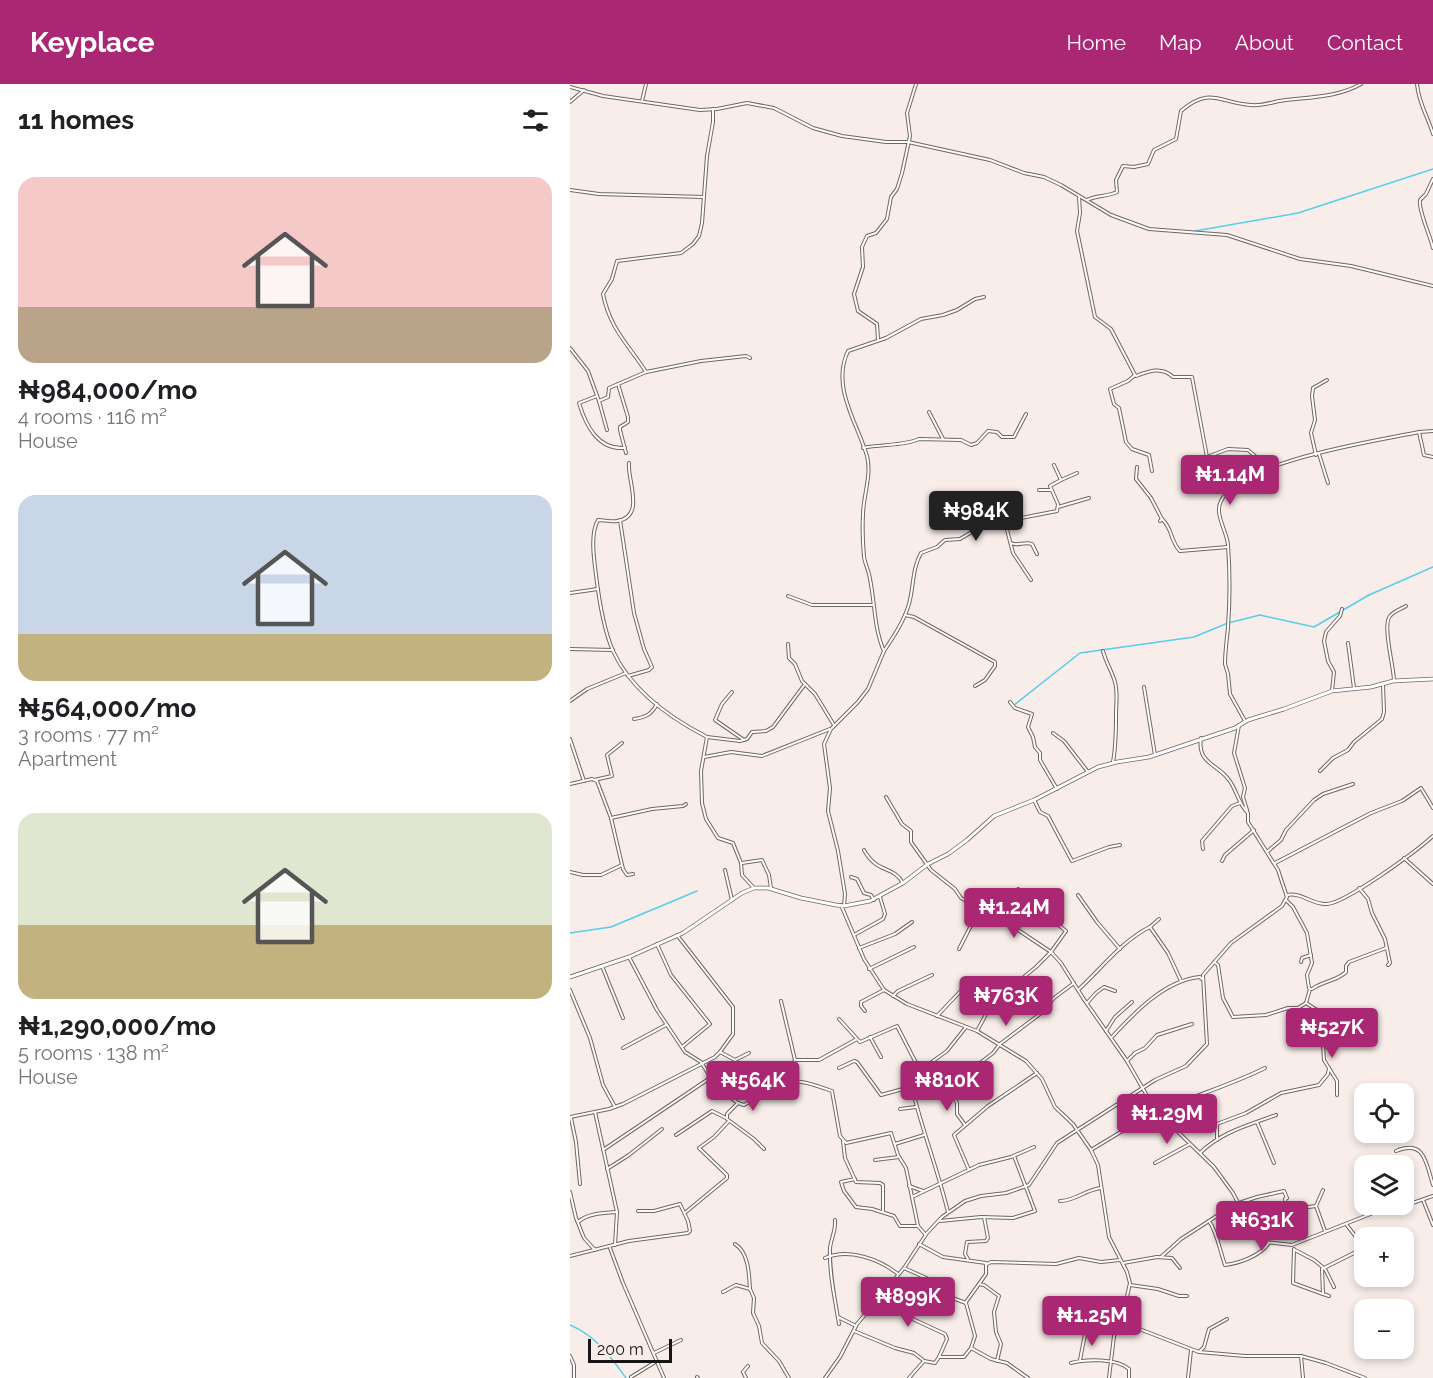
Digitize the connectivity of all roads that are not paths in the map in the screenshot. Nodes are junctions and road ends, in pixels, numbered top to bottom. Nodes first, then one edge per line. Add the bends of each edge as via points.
1 (646, 84) edge
2 (916, 84) edge
3 (1361, 84) edge
4 (1417, 84) edge
5 (570, 87) edge
6 (584, 90) junction
7 (642, 101) junction
8 (570, 102) edge
9 (713, 109) junction
10 (1433, 134) edge
11 (908, 142) junction
12 (1433, 179) edge
13 (570, 190) edge
14 (1079, 195) junction
15 (704, 196) junction
16 (1087, 200) junction
17 (1433, 248) edge
18 (1433, 286) edge
19 (984, 297) dead end
20 (878, 340) junction
21 (570, 348) edge
22 (750, 358) dead end
23 (645, 372) junction
24 (1135, 375) junction
25 (1327, 380) dead end
26 (618, 384) junction
27 (597, 396) junction
28 (599, 401) junction
29 (929, 412) dead end
30 (1026, 414) dead end
31 (607, 430) dead end
32 (1433, 431) edge
33 (1419, 432) junction
34 (942, 439) junction
35 (625, 447) junction
36 (863, 448) junction
37 (626, 453) dead end
38 (1317, 455) junction
39 (1433, 457) edge
40 (629, 463) dead end
41 (1054, 465) dead end
42 (1137, 467) dead end
43 (1268, 467) junction
44 (1152, 471) dead end
45 (1077, 473) dead end
46 (1061, 480) junction
47 (1328, 483) dead end
48 (1039, 490) dead end
49 (1052, 490) junction
50 (1089, 498) dead end
51 (1059, 507) junction
52 (620, 520) junction
53 (1005, 522) junction
54 (1010, 541) junction
55 (1228, 547) junction
56 (1037, 554) dead end
57 (1031, 580) dead end
58 (598, 589) junction
59 (570, 593) edge
60 (788, 596) dead end
61 (873, 606) junction
62 (1406, 606) dead end
63 (1342, 609) dead end
64 (905, 615) junction
65 (1348, 643) dead end
66 (788, 644) dead end
67 (570, 649) edge
68 (613, 650) junction
69 (885, 651) junction
70 (1103, 651) dead end
71 (627, 674) junction
72 (1433, 679) edge
73 (1394, 681) junction
74 (805, 684) junction
75 (1383, 684) junction
76 (975, 686) dead end
77 (1144, 687) dead end
78 (1354, 688) junction
79 (1332, 691) junction
80 (732, 692) dead end
81 (570, 700) edge
82 (1010, 702) dead end
83 (657, 704) junction
84 (634, 719) dead end
85 (1245, 721) junction
86 (834, 725) junction
87 (1239, 725) junction
88 (1232, 728) junction
89 (831, 729) junction
90 (1053, 733) dead end
91 (1237, 734) junction
92 (707, 737) junction
93 (1201, 738) junction
94 (570, 739) edge
95 (744, 741) junction
96 (622, 743) dead end
97 (571, 746) edge
98 (1155, 755) junction
99 (704, 758) junction
100 (1113, 763) junction
101 (1320, 771) dead end
102 (1088, 772) junction
103 (594, 780) junction
104 (584, 781) junction
105 (570, 784) edge
106 (1353, 784) dead end
107 (1057, 789) junction
108 (886, 797) dead end
109 (1034, 800) junction
110 (1240, 803) junction
111 (686, 804) dead end
112 (1433, 808) edge
113 (1247, 812) junction
114 (610, 818) junction
115 (1254, 830) junction
116 (1433, 836) edge
117 (1120, 845) dead end
118 (1203, 849) dead end
119 (864, 850) dead end
120 (1268, 850) junction
121 (1404, 858) junction
122 (1222, 861) dead end
123 (741, 863) junction
124 (928, 864) junction
125 (1275, 864) junction
126 (622, 865) junction
127 (725, 870) dead end
128 (570, 872) edge
129 (633, 874) dead end
130 (851, 877) dead end
131 (903, 883) junction
132 (1433, 884) edge
133 (754, 888) junction
134 (771, 888) junction
135 (1359, 888) junction
136 (1078, 895) dead end
137 (1287, 895) junction
138 (880, 897) junction
139 (732, 900) junction
140 (874, 900) junction
141 (1286, 900) junction
142 (843, 906) junction
143 (979, 910) junction
144 (1041, 911) dead end
145 (999, 918) junction
146 (1159, 920) dead end
147 (912, 922) dead end
148 (1012, 926) junction
149 (1150, 927) junction
150 (677, 935) junction
151 (854, 935) junction
152 (657, 944) junction
153 (914, 947) dead end
154 (859, 948) junction
155 (1386, 948) junction
156 (959, 949) dead end
157 (1120, 949) junction
158 (1051, 952) junction
159 (1311, 955) junction
160 (629, 957) junction
161 (1214, 962) junction
162 (1301, 962) dead end
163 (1388, 965) dead end
164 (602, 966) junction
165 (869, 969) junction
166 (932, 975) dead end
167 (570, 977) edge
168 (972, 979) dead end
169 (1202, 979) junction
170 (1181, 981) junction
171 (1074, 983) junction
172 (1310, 988) junction
173 (570, 990) edge
174 (884, 990) junction
175 (1078, 990) junction
176 (1115, 991) dead end
177 (893, 996) junction
178 (781, 1001) dead end
179 (1132, 1002) dead end
180 (1087, 1003) junction
181 (1306, 1003) junction
182 (865, 1011) dead end
183 (937, 1016) junction
184 (623, 1018) dead end
185 (839, 1019) dead end
186 (1322, 1019) dead end
187 (1192, 1024) dead end
188 (666, 1025) junction
189 (966, 1027) junction
190 (977, 1031) junction
191 (1106, 1031) junction
192 (1357, 1036) dead end
193 (1323, 1037) dead end
194 (870, 1038) junction
195 (1111, 1038) junction
196 (857, 1039) junction
197 (1000, 1044) junction
198 (1323, 1045) junction
199 (682, 1047) junction
200 (623, 1048) dead end
201 (720, 1052) junction
202 (749, 1053) dead end
203 (881, 1057) dead end
204 (795, 1060) junction
205 (1127, 1060) junction
206 (701, 1062) junction
207 (839, 1068) dead end
208 (1265, 1068) dead end
209 (1329, 1068) junction
210 (1037, 1073) junction
211 (710, 1078) junction
212 (784, 1080) junction
213 (1143, 1089) junction
214 (1337, 1095) dead end
215 (738, 1103) junction
216 (615, 1107) junction
217 (916, 1107) junction
218 (900, 1109) dead end
219 (1161, 1111) junction
220 (595, 1112) junction
221 (1276, 1115) dead end
222 (570, 1117) edge
223 (726, 1118) junction
224 (729, 1121) junction
225 (1257, 1122) junction
226 (965, 1125) junction
227 (1142, 1125) dead end
228 (662, 1129) dead end
229 (1076, 1131) junction
230 (676, 1135) dead end
231 (924, 1135) junction
232 (1217, 1140) junction
233 (843, 1141) junction
234 (895, 1144) junction
235 (1190, 1144) junction
236 (1034, 1147) dead end
237 (764, 1149) dead end
238 (602, 1150) junction
239 (1091, 1150) junction
240 (1396, 1151) dead end
241 (1200, 1153) junction
242 (1014, 1156) junction
243 (899, 1157) junction
244 (875, 1160) dead end
245 (1155, 1162) dead end
246 (1274, 1163) dead end
247 (607, 1168) junction
248 (969, 1170) junction
249 (855, 1179) junction
250 (580, 1184) dead end
251 (941, 1184) junction
252 (909, 1185) junction
253 (1433, 1185) edge
254 (1026, 1186) junction
255 (1101, 1188) junction
256 (1323, 1190) dead end
257 (923, 1191) junction
258 (570, 1192) edge
259 (1433, 1196) edge
260 (912, 1197) junction
261 (1423, 1200) junction
262 (1060, 1201) dead end
263 (1414, 1202) edge
264 (1239, 1205) junction
265 (1316, 1206) junction
266 (638, 1211) dead end
267 (617, 1212) junction
268 (883, 1212) junction
269 (948, 1212) junction
270 (685, 1213) junction
271 (1288, 1213) junction
272 (1367, 1215) edge
273 (984, 1217) junction
274 (835, 1220) dead end
275 (938, 1221) junction
276 (1209, 1221) junction
277 (578, 1222) junction
278 (1345, 1223) junction
279 (1249, 1224) junction
280 (1433, 1225) edge
281 (918, 1226) junction
282 (1326, 1232) junction
283 (926, 1234) junction
284 (1269, 1243) junction
285 (735, 1244) dead end
286 (919, 1244) junction
287 (615, 1245) junction
288 (610, 1246) junction
289 (1293, 1247) junction
290 (595, 1250) junction
291 (831, 1255) junction
292 (570, 1256) edge
293 (825, 1258) dead end
294 (1160, 1258) junction
295 (968, 1259) junction
296 (1122, 1261) junction
297 (987, 1264) junction
298 (904, 1268) junction
299 (1180, 1268) dead end
300 (1322, 1269) junction
301 (898, 1274) junction
302 (979, 1284) junction
303 (1130, 1285) junction
304 (1334, 1287) dead end
305 (750, 1289) junction
306 (723, 1292) dead end
307 (1323, 1294) junction
308 (879, 1296) junction
309 (1187, 1296) dead end
310 (1329, 1296) dead end
311 (966, 1303) junction
312 (838, 1317) junction
313 (1227, 1319) dead end
314 (1121, 1322) junction
315 (839, 1324) dead end
316 (856, 1326) junction
317 (1086, 1329) dead end
318 (854, 1331) junction
319 (681, 1340) dead end
320 (972, 1348) junction
321 (1191, 1350) junction
322 (1199, 1352) junction
323 (654, 1353) junction
324 (570, 1356) edge
325 (1301, 1356) junction
326 (939, 1357) junction
327 (1080, 1360) junction
328 (657, 1361) junction
329 (924, 1361) junction
330 (997, 1361) junction
331 (1110, 1362) junction
332 (1071, 1363) dead end
333 (748, 1366) dead end
334 (631, 1377) edge
335 (574, 1378) edge
336 (664, 1378) edge
337 (746, 1378) edge
338 (789, 1378) edge
339 (825, 1378) edge
340 (909, 1378) edge
341 (1028, 1378) edge
342 (1109, 1378) edge
343 (1128, 1378) edge
344 (1188, 1378) edge
345 (1303, 1378) edge
346 (1365, 1378) edge

1 - 7 street
2 - 11 street via 907,113
3 - 16 street via 1343,92 1258,105 1210,96 1198,99 1181,111 1176,139 1154,150 1148,164 1123,166 1116,180 1118,192
4 - 10 street via 1418,99
5 - 6 street
6 - 7 street
6 - 8 street
7 - 9 street
9 - 11 street via 753,104 786,112 813,128 842,136
9 - 15 street
11 - 14 street via 990,160 1053,180
11 - 20 street via 887,219 876,233 867,236 861,247 863,267 854,294 858,311 877,324
12 - 17 street via 1419,206
13 - 15 street
14 - 16 street
14 - 24 street via 1077,231 1095,316 1111,329
15 - 23 street via 699,236 693,243 681,253 669,256 617,261 603,294 619,337
16 - 18 street via 1111,215 1149,229 1227,235 1300,259 1351,266
19 - 20 street via 943,315 921,319
20 - 36 street via 849,351 842,370 846,400
21 - 27 street via 588,371
22 - 23 street via 701,361
23 - 26 street
24 - 43 street via 1158,369 1173,377 1192,377 1207,457 1228,449 1248,450
24 - 44 street via 1110,389 1110,393 1119,408 1126,442 1131,449 1149,456
25 - 38 street via 1313,388 1315,420 1311,433
26 - 28 street via 609,388 608,397
26 - 35 street via 628,417 628,422 620,427
27 - 28 street
27 - 35 street via 579,403 593,434 606,445
28 - 31 street
29 - 34 street
30 - 34 street via 1014,436 1002,437 988,431 971,445
32 - 33 street
33 - 38 street
33 - 39 street via 1424,455
34 - 36 street
35 - 37 street
36 - 61 street via 868,474 863,515 864,558
38 - 43 street
38 - 47 street
40 - 52 street via 633,507
41 - 46 street
42 - 55 street via 1136,479 1161,520 1169,526 1180,551
43 - 55 street via 1230,488 1219,503
45 - 46 street
46 - 49 street via 1050,484
48 - 49 street
49 - 51 street
50 - 51 street
51 - 53 street via 1053,513
52 - 58 street via 601,519 596,523
52 - 71 street via 634,613 652,667
53 - 54 street
53 - 64 street via 977,529 960,539 945,540 921,553
54 - 56 street via 1013,545 1032,544
54 - 57 street via 1013,553
55 - 85 street via 1225,664 1230,694
58 - 59 street
58 - 68 street
60 - 61 street via 813,605
61 - 69 street
62 - 73 street via 1391,614 1386,628
63 - 79 street via 1324,640 1334,672
64 - 69 street
64 - 76 street via 995,662 985,680
65 - 78 street
66 - 74 street via 789,658
67 - 68 street
68 - 71 street
69 - 86 street via 868,689
70 - 100 street via 1118,699
71 - 81 street
71 - 83 street
72 - 73 street
73 - 75 street
74 - 86 street
74 - 95 street via 773,727 752,732
75 - 78 street
75 - 101 street via 1382,718
77 - 98 street
78 - 79 street
79 - 85 street
80 - 95 street via 715,720
82 - 107 street via 1032,714 1028,727 1040,760
83 - 84 street via 651,714
83 - 92 street
85 - 87 street
86 - 89 street
87 - 88 street
87 - 91 street
88 - 91 street
88 - 93 street
89 - 99 street via 762,756 731,752
89 - 142 street via 824,744 830,788 828,807 845,894
90 - 102 street
91 - 113 street via 1234,753 1245,788
92 - 95 street
92 - 99 street
93 - 98 street
93 - 110 street via 1205,759 1229,779
94 - 97 street
96 - 103 street via 607,755 612,776
97 - 104 street
98 - 100 street
99 - 123 street via 701,775 706,819 718,838 733,843
100 - 102 street
102 - 107 street
103 - 104 street
103 - 114 street
104 - 105 street
106 - 120 street via 1314,800
107 - 109 street
108 - 124 street via 902,824 911,831 911,842
109 - 117 street via 1040,812 1048,816 1072,861
109 - 124 street via 994,816 967,840
110 - 113 street
110 - 118 street via 1232,806 1202,841
111 - 114 street
112 - 125 street via 1421,788
113 - 115 street
114 - 126 street
115 - 120 street
115 - 122 street
116 - 121 street
119 - 131 street via 877,866 895,872
120 - 125 street
121 - 132 street
121 - 135 street
123 - 133 street via 742,875
123 - 134 street via 762,860
124 - 131 street
124 - 143 street via 964,901
125 - 137 street
126 - 128 street via 601,875
126 - 129 street via 625,874
127 - 139 street
130 - 140 street
131 - 138 street
133 - 134 street
133 - 139 street
134 - 142 street
135 - 137 street via 1329,904 1297,894
135 - 155 street via 1368,899
136 - 157 street
137 - 141 street
138 - 140 street
138 - 151 street via 883,919
139 - 150 street
140 - 142 street
141 - 159 street via 1305,929
141 - 161 street
142 - 151 street
143 - 145 street
143 - 156 street
144 - 158 street via 1065,931
145 - 148 street
145 - 148 street via 1018,889 1031,897
146 - 149 street
147 - 154 street via 895,934
148 - 158 street
149 - 157 street
149 - 170 street
150 - 152 street
150 - 201 street via 733,1008 735,1030
151 - 154 street
152 - 160 street
152 - 199 street via 677,983 710,1024
153 - 165 street
154 - 165 street
155 - 163 street
155 - 172 street via 1349,962 1342,976
157 - 175 street
158 - 171 street
158 - 190 street via 996,1000
159 - 162 street
159 - 172 street via 1307,975
160 - 164 street
160 - 188 street
161 - 169 street
161 - 181 street via 1218,964 1225,1002 1233,1017 1266,1015
164 - 167 street
164 - 184 street
165 - 174 street
166 - 177 street
168 - 183 street
169 - 170 street
169 - 213 street via 1207,1044 1186,1066
170 - 195 street via 1149,1002
171 - 175 street
171 - 197 street
172 - 181 street
173 - 216 street via 590,1038 603,1085
174 - 177 street
174 - 182 street via 861,1002
175 - 180 street
176 - 180 street via 1104,987
177 - 183 street
178 - 204 street
179 - 191 street
180 - 191 street
181 - 186 street via 1320,1012
183 - 189 street
185 - 196 street
187 - 205 street via 1158,1035
188 - 199 street
188 - 200 street
189 - 190 street
189 - 194 street via 947,1051 922,1069 897,1026
190 - 197 street
191 - 195 street
192 - 198 street via 1330,1049
193 - 198 street
194 - 196 street via 861,1042
194 - 203 street
195 - 205 street
196 - 204 street via 819,1060
197 - 210 street
197 - 226 street via 949,1087 957,1103 957,1114
198 - 209 street
199 - 206 street
201 - 202 street via 735,1060
201 - 206 street
204 - 212 street via 792,1066 783,1068
205 - 213 street
206 - 211 street
206 - 216 street
207 - 217 street via 857,1062 881,1095 910,1088
208 - 219 street
209 - 214 street via 1337,1081
209 - 232 street via 1317,1086 1281,1093 1217,1124
210 - 226 street
210 - 229 street via 1055,1107
211 - 215 street
211 - 238 street
212 - 215 street via 759,1083 749,1102
212 - 233 street via 832,1091
213 - 219 street
213 - 229 street
215 - 223 street
216 - 220 street
217 - 218 street
217 - 231 street
219 - 235 street
220 - 222 street
220 - 238 street
221 - 225 street
222 - 250 street
223 - 224 street
223 - 230 street via 712,1111
224 - 237 street
224 - 270 street via 699,1148 727,1178
225 - 232 street
225 - 246 street
226 - 248 street via 954,1138
227 - 239 street
228 - 247 street
229 - 239 street
229 - 254 street via 1054,1147
231 - 234 street
231 - 251 street
232 - 241 street
233 - 234 street via 850,1144 891,1133
233 - 249 street via 844,1158
234 - 243 street
235 - 241 street
235 - 245 street
236 - 242 street
238 - 247 street
239 - 255 street
240 - 253 street via 1416,1149 1425,1160
241 - 264 street
242 - 248 street
242 - 254 street
243 - 244 street
243 - 252 street via 904,1162
247 - 267 street
248 - 251 street
249 - 268 street via 883,1185
249 - 268 street via 841,1182 855,1206
251 - 257 street
251 - 269 street
252 - 257 street
252 - 260 street
254 - 269 street via 1006,1194 978,1196
254 - 273 street via 1035,1211 1013,1218
255 - 262 street
255 - 296 street via 1109,1237
256 - 265 street
257 - 260 street
258 - 277 street
259 - 261 street
260 - 281 street
261 - 263 street
261 - 280 street
264 - 271 street via 1284,1191
264 - 276 street
264 - 279 street
265 - 271 street
265 - 282 street
266 - 270 street via 680,1204
267 - 277 street
267 - 287 street
268 - 281 street via 896,1217 900,1226
269 - 275 street
270 - 287 street via 688,1233
271 - 279 street
272 - 278 street
273 - 275 street
273 - 295 street via 988,1238 967,1242
274 - 291 street
275 - 283 street
276 - 284 street via 1225,1265 1248,1259
276 - 294 street
277 - 290 street via 584,1238
278 - 282 street
278 - 300 street via 1360,1248
279 - 284 street
281 - 283 street
282 - 289 street
283 - 286 street
284 - 289 street
285 - 305 street via 748,1263
286 - 295 street via 943,1257
286 - 298 street
287 - 288 street
288 - 290 street
288 - 323 street
289 - 300 street
289 - 307 street via 1293,1283
290 - 292 street
291 - 293 street
291 - 301 street via 868,1258
291 - 312 street
294 - 296 street
294 - 299 street via 1174,1259
295 - 297 street
296 - 297 street via 1079,1258 1062,1264
296 - 303 street
297 - 302 street
298 - 301 street
298 - 311 street via 933,1281 947,1296
300 - 304 street
300 - 307 street
301 - 308 street
302 - 311 street
302 - 330 street via 999,1296 994,1312 1001,1344
303 - 309 street
303 - 314 street
305 - 306 street via 736,1286
305 - 338 street via 762,1343
307 - 310 street
308 - 316 street
308 - 326 street via 904,1315 945,1334 947,1339
311 - 320 street via 975,1336
312 - 315 street
312 - 316 street
313 - 322 street via 1209,1329
314 - 321 street
314 - 331 street via 1114,1336
316 - 318 street
317 - 327 street
318 - 329 street via 914,1353
318 - 339 street
319 - 323 street
320 - 326 street via 964,1357
320 - 330 street
321 - 322 street
321 - 344 street
322 - 325 street
323 - 328 street
324 - 335 street
325 - 345 street
325 - 346 street
326 - 329 street via 936,1363
327 - 331 street
327 - 332 street
328 - 334 street
328 - 336 street
329 - 340 street
330 - 341 street
331 - 342 street
331 - 343 street via 1127,1366
333 - 337 street via 743,1372

